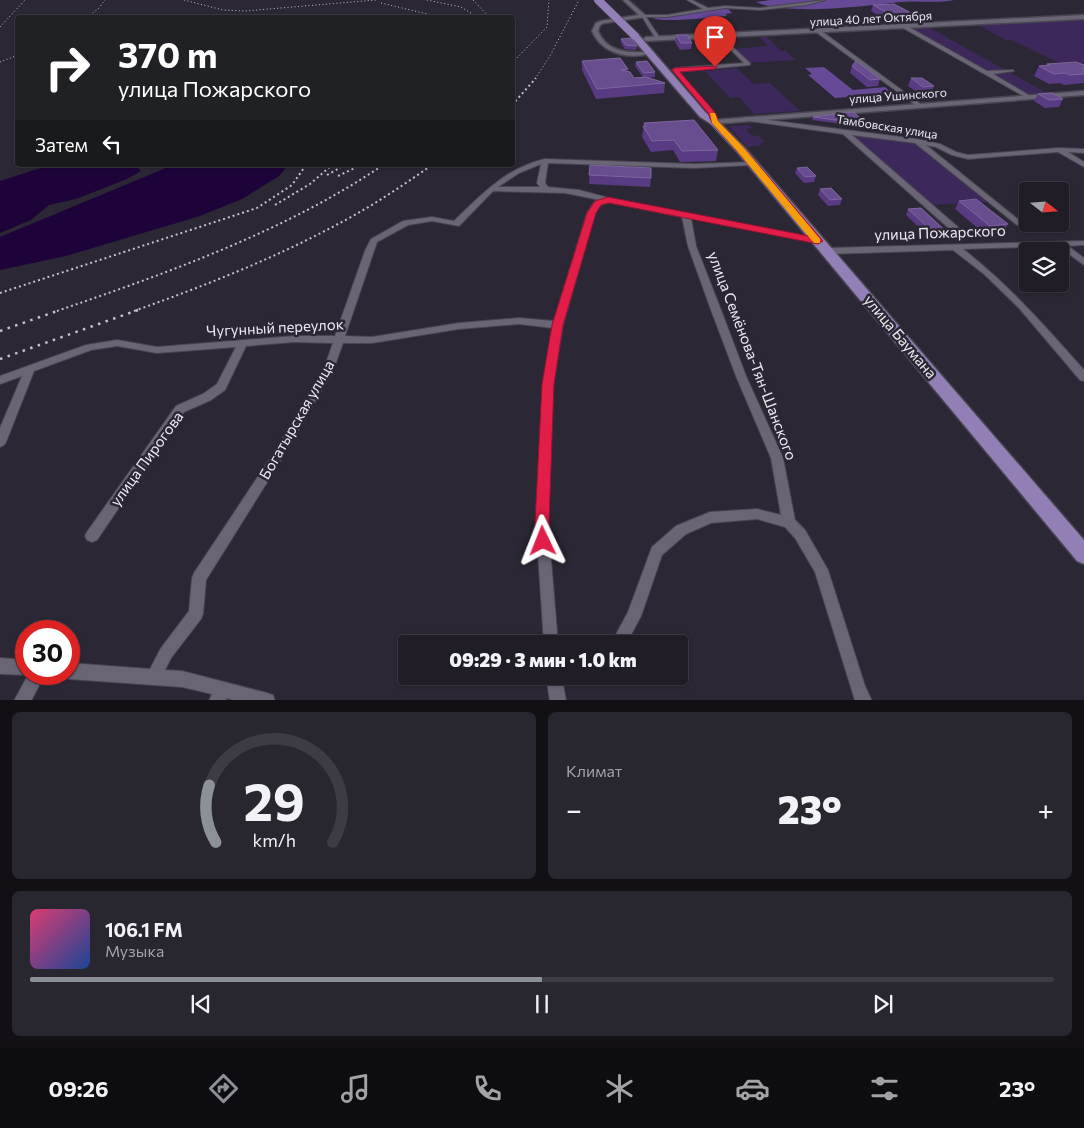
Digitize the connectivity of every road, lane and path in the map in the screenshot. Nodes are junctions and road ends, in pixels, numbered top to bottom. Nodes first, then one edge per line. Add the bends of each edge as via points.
1 (598, 0) edge
2 (605, 0) edge
3 (625, 0) edge
4 (689, 0) edge
5 (823, 0) edge
6 (706, 9) junction
7 (643, 16) junction
8 (1084, 17) edge
9 (905, 27) junction
10 (818, 31) junction
11 (658, 38) junction
12 (723, 39) dead end
13 (642, 42) junction
14 (675, 70) junction
15 (1011, 71) dead end
16 (986, 73) junction
17 (1084, 93) edge
18 (1029, 97) junction
19 (920, 106) junction
20 (744, 120) junction
21 (714, 122) junction
22 (845, 132) junction
23 (916, 141) junction
24 (1058, 150) junction
25 (1084, 151) edge
26 (545, 161) junction
27 (752, 163) junction
28 (1084, 165) edge
29 (546, 188) junction
30 (491, 189) junction
31 (608, 200) junction
32 (686, 215) junction
33 (1017, 223) dead end
34 (956, 230) dead end
35 (1084, 243) edge
36 (1069, 244) edge
37 (1019, 245) edge
38 (823, 246) junction
39 (954, 246) junction
40 (1069, 251) edge
41 (1084, 262) edge
42 (558, 325) junction
43 (340, 339) junction
44 (243, 344) junction
45 (30, 369) junction
46 (1084, 377) edge
47 (0, 380) edge
48 (0, 442) edge
49 (789, 523) junction
50 (92, 536) dead end
51 (1084, 554) edge
52 (551, 635) edge
53 (623, 635) edge
54 (0, 666) edge
55 (15, 667) edge
56 (80, 672) edge
57 (154, 677) junction
58 (31, 685) edge
59 (558, 685) edge
60 (220, 695) edge
61 (22, 700) edge
62 (267, 700) edge
63 (558, 700) edge
64 (864, 700) edge

1 - 13 main road, bridge
2 - 13 main road
3 - 7 street
4 - 6 street
5 - 6 street via 760,9
6 - 7 street via 667,16
7 - 11 street
7 - 13 street, улица 40 лет Октября via 602,22 595,30 599,39 617,53
8 - 9 street, улица 40 лет Октября
9 - 10 street, улица 40 лет Октября
9 - 16 street
10 - 11 street, улица 40 лет Октября
10 - 19 street
11 - 13 street, улица 40 лет Октября
12 - 14 street via 748,64
13 - 14 main road
13 - 21 main road via 703,115
14 - 21 main road via 714,116
15 - 16 street
16 - 18 street
17 - 18 street, улица Ушинского
18 - 19 street, улица Ушинского
19 - 20 street, улица Ушинского
20 - 21 street, улица Ушинского
20 - 22 street, Тамбовская улица
21 - 27 main road, улица Баумана
22 - 23 street, Тамбовская улица
22 - 34 street
23 - 24 street, Тамбовская улица via 938,145 968,157
23 - 33 street
24 - 25 street, Тамбовская улица
24 - 28 street
26 - 27 street via 694,166
26 - 29 street via 540,183
26 - 30 street via 512,172
27 - 38 main road, улица Баумана
29 - 30 street
29 - 31 street, улица Пожарского via 582,192
30 - 43 street, Богатырская улица via 456,224 432,219 406,224 374,241
31 - 32 street, улица Пожарского
31 - 42 street via 598,203 591,213
32 - 38 street, улица Пожарского
32 - 49 street, улица Семёнова-Тян-Шанского via 692,246 741,376 777,458
35 - 36 street, улица Пожарского
37 - 39 street, улица Пожарского
38 - 39 street, улица Пожарского
38 - 51 main road, улица Баумана
39 - 46 street via 1022,306
40 - 41 street
42 - 43 street, Чугунный переулок via 519,321 459,326 372,340
42 - 52 street via 548,384 542,523
43 - 44 street, Чугунный переулок
43 - 57 street, Богатырская улица via 324,379 199,578 196,614 166,653
44 - 45 street, Чугунный переулок via 157,350 117,342 90,347
44 - 50 street, улица Пирогова via 221,388 180,409
45 - 47 street, Чугунный переулок
45 - 48 street
49 - 53 street via 757,514 710,518 682,530 656,551 634,616
49 - 64 street, улица Семёнова-Тян-Шанского via 800,534 821,570
54 - 55 street
56 - 57 street
57 - 60 street via 182,679
58 - 61 street
59 - 63 street
60 - 62 street

